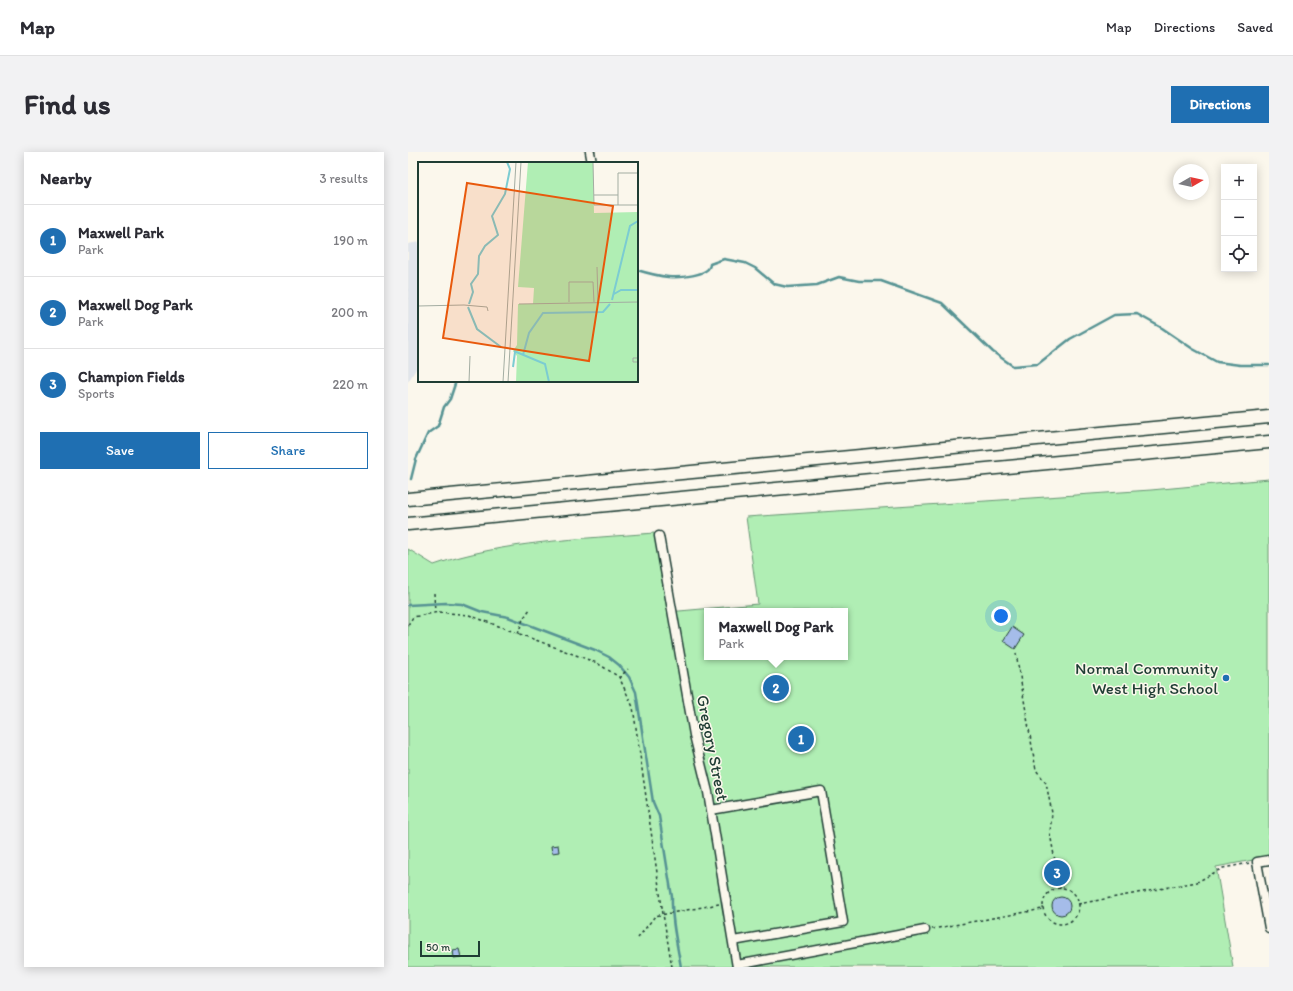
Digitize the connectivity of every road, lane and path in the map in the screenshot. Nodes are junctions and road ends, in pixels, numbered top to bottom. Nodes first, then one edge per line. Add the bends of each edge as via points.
1 (590, 152) edge
2 (592, 162) edge
3 (1269, 417) edge
4 (1269, 442) edge
5 (408, 499) edge
6 (408, 524) edge
7 (659, 536) dead end
8 (434, 593) dead end
9 (530, 610) dead end
10 (435, 613) junction
11 (408, 625) edge
12 (518, 634) junction
13 (1016, 653) dead end
14 (627, 670) dead end
15 (619, 678) junction
16 (711, 810) junction
17 (1269, 860) edge
18 (1257, 862) junction
19 (1060, 889) junction
20 (726, 903) junction
21 (1078, 904) junction
22 (1043, 909) junction
23 (663, 914) junction
24 (1269, 928) edge
25 (924, 930) joint
26 (638, 938) dead end
27 (733, 941) junction
28 (737, 966) edge
29 (672, 967) edge

1 - 2 street
3 - 5 highway
4 - 6 highway
7 - 16 street, Gregory Street via 694,735
8 - 10 path
9 - 12 path
10 - 11 path via 413,617
10 - 12 path via 469,616
12 - 15 path via 597,663
13 - 19 path via 1036,770 1046,783 1052,813 1050,833
14 - 15 path
15 - 23 path via 633,707
16 - 20 street, Gregory Street
16 - 27 street via 821,791 842,922
17 - 18 street
18 - 21 path via 1222,868 1197,882
18 - 24 street
19 - 21 path via 1069,890 1074,894
19 - 22 path via 1048,894
20 - 23 path
20 - 27 street, Gregory Street
21 - 22 path via 1076,916 1067,923 1054,923 1045,915
22 - 25 path
23 - 26 path via 654,916
23 - 29 path
25 - 28 street
27 - 28 street, Gregory Street

